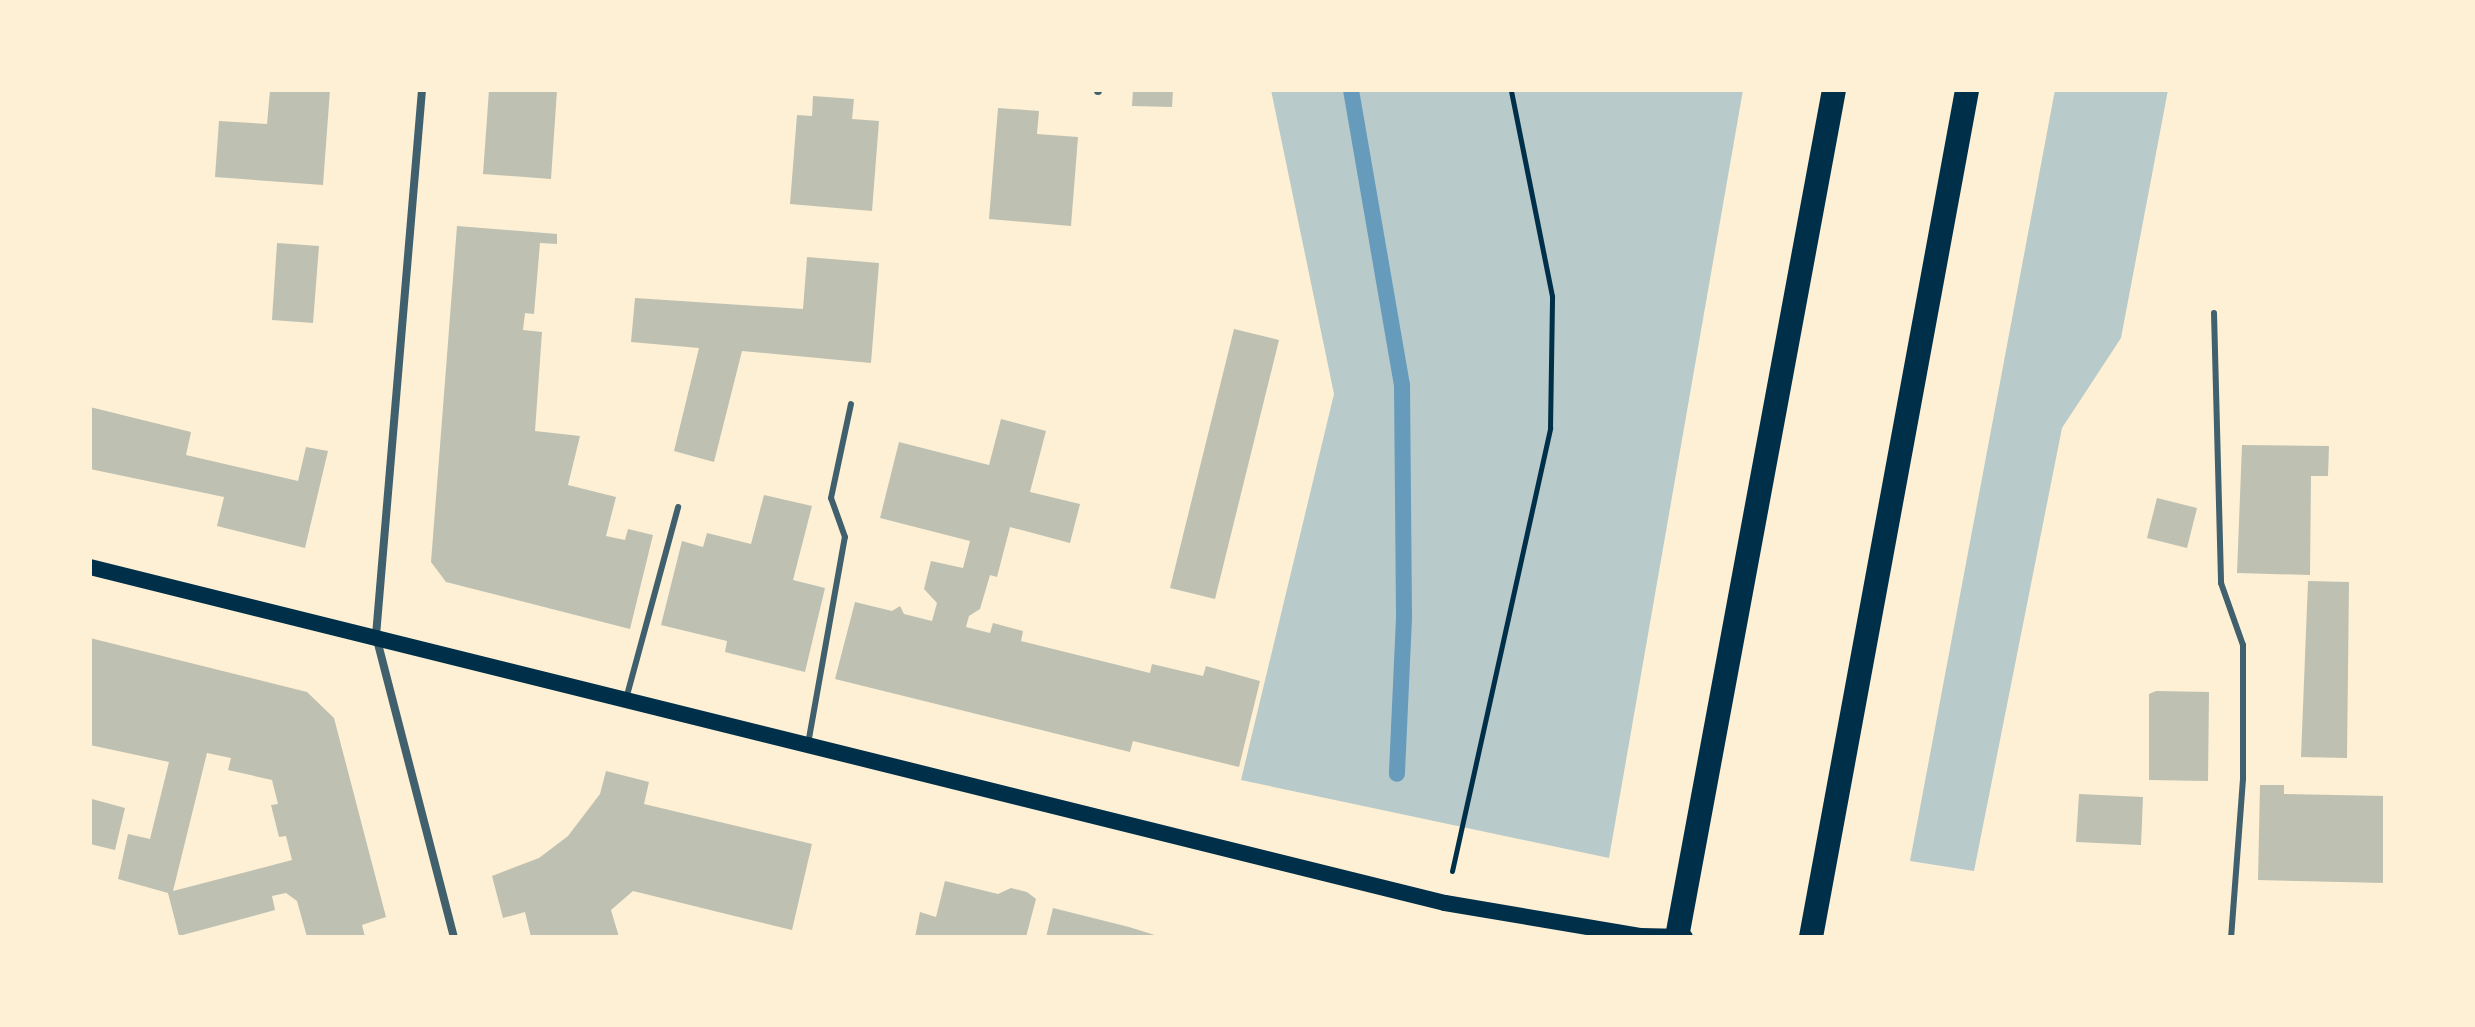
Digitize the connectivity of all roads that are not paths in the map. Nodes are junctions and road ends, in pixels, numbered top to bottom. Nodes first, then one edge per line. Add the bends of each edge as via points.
1 (422, 90) edge
2 (1834, 90) edge
3 (1967, 90) edge
4 (2214, 313) dead end
5 (851, 404) dead end
6 (678, 507) dead end
7 (90, 567) edge
8 (376, 636) junction
9 (626, 699) junction
10 (808, 744) junction
11 (454, 937) edge
12 (1677, 937) edge
13 (1685, 937) edge
14 (1811, 937) edge
15 (2231, 937) edge

1 - 8 street
2 - 12 highway
3 - 14 highway
4 - 15 lane via 2221,583 2243,645 2243,779
5 - 10 lane via 831,498 845,537
6 - 9 lane
7 - 8 main road
8 - 9 main road
8 - 11 street
9 - 10 main road
10 - 13 main road via 1445,903 1641,936

